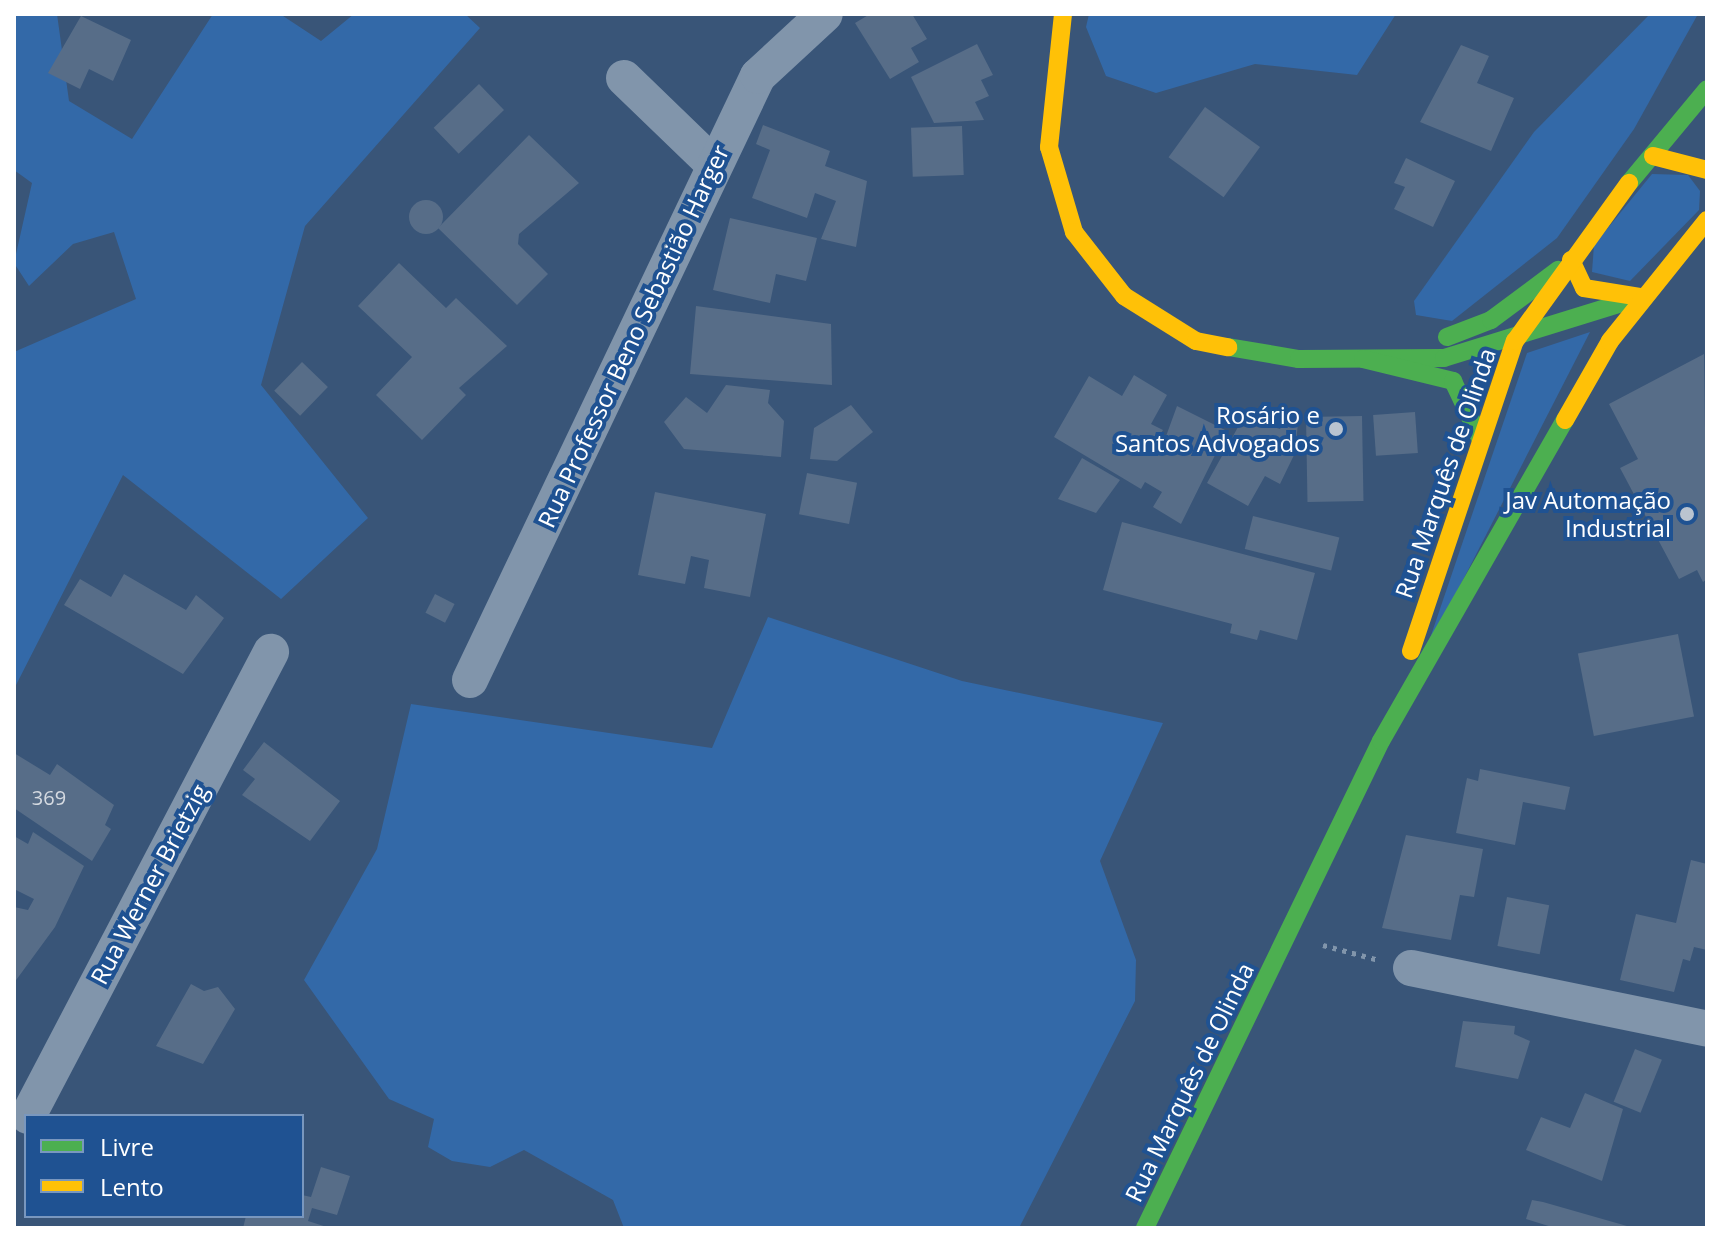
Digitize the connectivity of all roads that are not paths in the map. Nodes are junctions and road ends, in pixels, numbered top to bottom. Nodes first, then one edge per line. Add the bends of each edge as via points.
1 (825, 14) edge
2 (1063, 14) edge
3 (624, 78) dead end
4 (1707, 89) edge
5 (1694, 147) dead end
6 (1653, 156) junction
7 (713, 164) junction
8 (1707, 170) edge
9 (1707, 220) edge
10 (1686, 251) junction
11 (1707, 258) edge
12 (1571, 260) junction
13 (1641, 297) junction
14 (1515, 341) junction
15 (1363, 359) junction
16 (1480, 438) junction
17 (271, 652) dead end
18 (470, 680) dead end
19 (1381, 741) junction
20 (1411, 968) road end
21 (1707, 1029) edge
22 (29, 1114) edge
23 (24, 1124) edge
24 (14, 1143) edge
25 (1145, 1228) edge

1 - 7 street, Rua Professor Beno Sebastião Harger via 758,76
2 - 15 main road via 1049,147 1056,189 1096,264 1157,321 1196,341 1238,353
3 - 7 street
4 - 6 main road, Rua Marquês de Olinda
5 - 6 main road
6 - 8 main road
6 - 12 main road, Rua Marquês de Olinda
7 - 18 street, Rua Professor Beno Sebastião Harger
9 - 10 main road, Rua Marquês de Olinda
10 - 11 main road
10 - 13 main road, Rua Marquês de Olinda
12 - 13 main road via 1584,288
12 - 14 main road, Rua Marquês de Olinda
12 - 15 main road via 1491,320
13 - 14 main road
13 - 19 main road, Rua Marquês de Olinda
14 - 15 main road via 1444,358
14 - 16 main road, Rua Marquês de Olinda
15 - 16 main road via 1453,381
16 - 19 main road, Rua Marquês de Olinda
17 - 22 street, Rua Werner Brietzig
19 - 25 main road, Rua Marquês de Olinda
20 - 21 street
23 - 24 street, Rua Werner Brietzig

